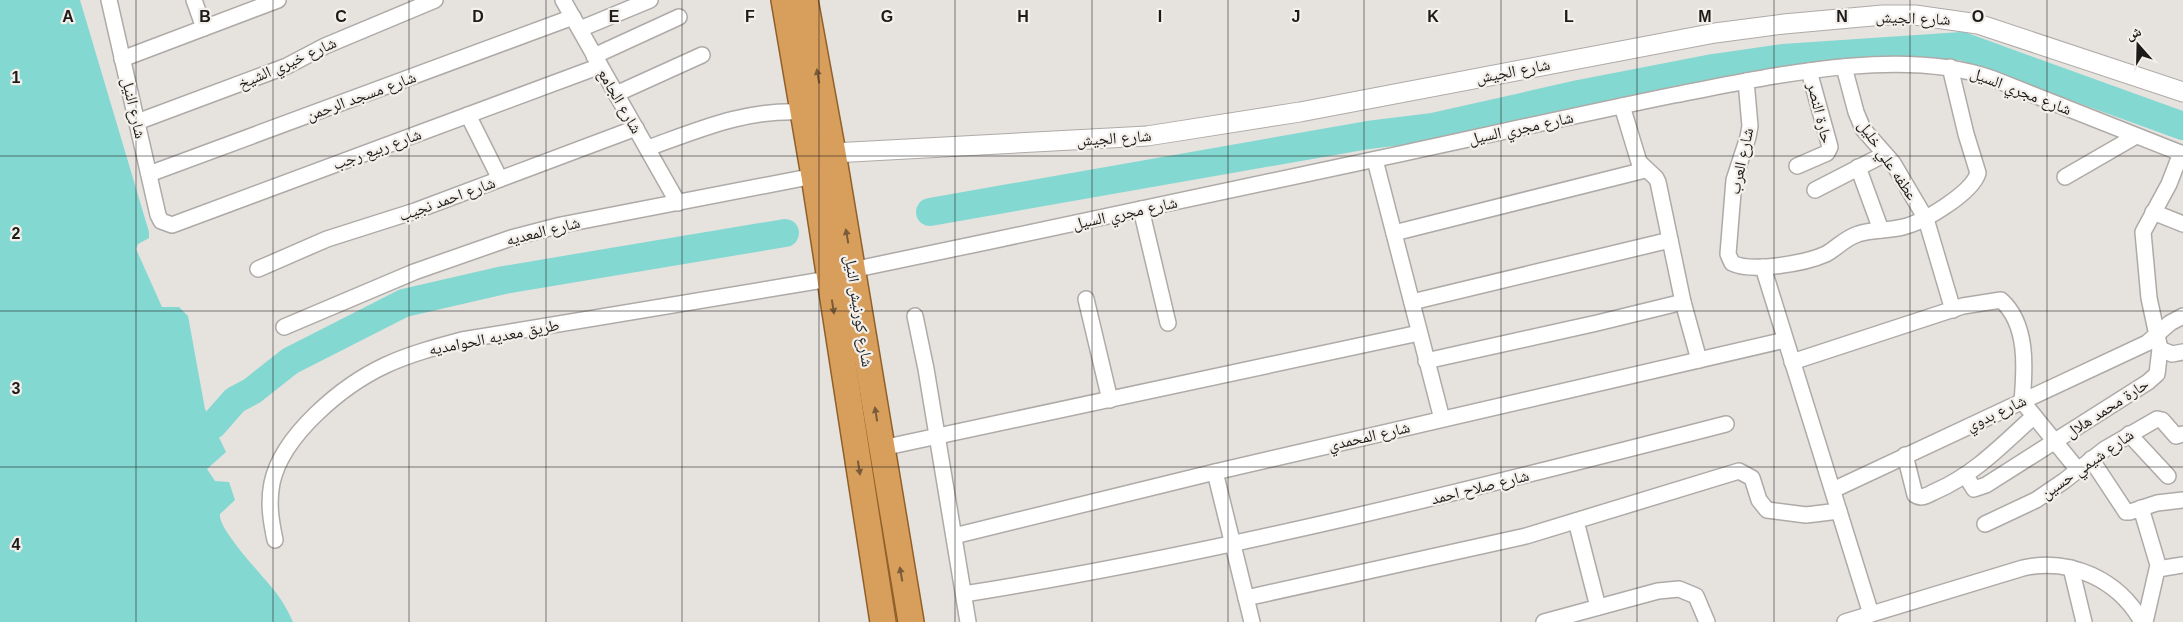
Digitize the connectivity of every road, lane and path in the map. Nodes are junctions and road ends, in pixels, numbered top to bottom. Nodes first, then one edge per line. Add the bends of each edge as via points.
1 (109, 0) edge
2 (194, 0) edge
3 (278, 0) edge
4 (435, 0) edge
5 (650, 0) edge
6 (784, 0) edge
7 (804, 0) edge
8 (572, 10) edge
9 (679, 17) dead end
10 (204, 28) junction
11 (702, 55) dead end
12 (122, 59) junction
13 (597, 61) junction
14 (1844, 67) junction
15 (1950, 67) junction
16 (1809, 71) junction
17 (1746, 81) junction
18 (2183, 92) edge
19 (616, 94) junction
20 (1622, 106) junction
21 (803, 112) junction
22 (468, 115) junction
23 (137, 122) junction
24 (636, 128) junction
25 (2136, 136) junction
26 (648, 148) junction
27 (833, 153) junction
28 (1885, 154) junction
29 (2182, 154) edge
30 (1375, 160) junction
31 (1797, 166) dead end
32 (1858, 167) junction
33 (1645, 170) junction
34 (149, 174) junction
35 (814, 176) junction
36 (2066, 177) dead end
37 (500, 179) junction
38 (1815, 190) dead end
39 (678, 202) junction
40 (1141, 209) junction
41 (2153, 212) junction
42 (158, 215) joint
43 (1926, 219) junction
44 (2183, 224) edge
45 (1881, 230) junction
46 (1394, 232) junction
47 (1670, 240) junction
48 (1763, 267) junction
49 (258, 269) dead end
50 (852, 270) junction
51 (829, 279) junction
52 (1086, 299) dead end
53 (1412, 302) junction
54 (1682, 302) junction
55 (1953, 310) junction
56 (915, 316) dead end
57 (2183, 316) edge
58 (1168, 324) dead end
59 (284, 327) dead end
60 (1420, 333) junction
61 (1785, 340) junction
62 (2159, 342) junction
63 (2183, 352) edge
64 (1699, 360) junction
65 (1426, 361) junction
66 (1792, 362) junction
67 (1110, 400) junction
68 (2022, 401) junction
69 (2034, 416) junction
70 (1442, 419) junction
71 (1726, 424) dead end
72 (2129, 434) junction
73 (2183, 434) edge
74 (936, 437) junction
75 (2056, 442) junction
76 (882, 448) junction
77 (1905, 455) junction
78 (2091, 459) junction
79 (2078, 470) junction
80 (1215, 472) junction
81 (1966, 476) junction
82 (2168, 476) dead end
83 (1833, 490) junction
84 (2183, 500) edge
85 (2141, 508) junction
86 (1839, 511) junction
87 (1576, 521) junction
88 (1986, 524) dead end
89 (954, 536) junction
90 (275, 540) dead end
91 (1233, 545) junction
92 (2183, 565) edge
93 (2071, 568) junction
94 (2158, 569) junction
95 (964, 594) junction
96 (1246, 598) junction
97 (1598, 607) junction
98 (1871, 614) junction
99 (883, 622) edge
100 (911, 622) edge
101 (968, 622) edge
102 (1252, 622) edge
103 (1544, 622) edge
104 (1707, 622) edge
105 (1845, 622) edge
106 (2084, 622) edge
107 (2144, 622) edge

1 - 12 street, شارع النيل
2 - 10 street
3 - 10 street
4 - 23 street, شارع خيري الشيخ via 325,46 287,66
5 - 8 street, شارع مسجد الرحمن
6 - 21 highway, شارع كورنيش النيل
27 -> 7 highway, شارع كورنيش النيل
8 - 13 street, شارع الجامع
8 - 34 street, شارع مسجد الرحمن
9 - 13 street, شارع ربيع رجب
10 - 12 street
11 - 19 street
12 - 23 street, شارع النيل
13 - 19 street, شارع الجامع
13 - 22 street, شارع ربيع رجب
14 - 15 street, شارع مجري السيل
14 - 16 street, شارع مجري السيل
14 - 28 street, عطفه علي خليل via 1859,120
15 - 25 street, شارع مجري السيل via 1992,78
15 - 43 street via 1978,173 1971,186
16 - 17 street, شارع مجري السيل
16 - 31 street, حارة النصر via 1830,148 1827,153
17 - 20 street, شارع مجري السيل
17 - 48 street, شارع العرب via 1750,126 1734,180 1728,254 1737,266
18 - 27 street, شارع الجيش via 1978,24 1947,18 1883,15 1715,33 1309,110 1147,136
19 - 24 street, شارع الجامع
20 - 30 street, شارع مجري السيل
20 - 33 street via 1639,162
21 - 26 street via 742,116
21 - 35 highway, شارع كورنيش النيل
22 - 37 street
22 - 42 street, شارع ربيع رجب via 178,224 166,224
23 - 34 street, شارع النيل
24 - 26 street, شارع الجامع
24 - 37 street, شارع احمد نجيب
25 - 29 street, شارع مجري السيل
25 - 36 street
26 - 39 street, شارع الجامع
50 -> 27 highway, شارع كورنيش النيل
28 - 32 street
28 - 43 street, عطفه علي خليل
29 - 41 street, حارة محمد هلال
30 - 40 street, شارع مجري السيل
30 - 46 street
32 - 38 street
32 - 45 street
33 - 46 street
33 - 47 street via 1656,178
34 - 42 street, شارع النيل
35 - 39 street, شارع المعديه
35 - 51 highway, شارع كورنيش النيل
37 - 49 street, شارع احمد نجيب via 408,214 327,239
39 - 59 street, شارع المعديه via 511,238 414,272
40 - 50 street, شارع مجري السيل
40 - 58 street
41 - 44 street
41 - 62 street, حارة محمد هلال via 2143,238 2148,298
43 - 45 street via 1901,228
43 - 55 street, عطفه علي خليل
45 - 48 street via 1853,236 1813,259
46 - 53 street
47 - 53 street
47 - 54 street
48 - 61 street
76 -> 50 highway, شارع كورنيش النيل
51 - 90 street, طريق معديه الحوامديه via 462,340 422,350 384,366 350,386 318,413 281,456 272,483 270,512
51 -> 99 highway, شارع كورنيش النيل
52 - 67 street
53 - 60 street
54 - 64 street
54 - 65 street
55 - 66 street
55 - 68 street via 1990,300 2001,300 2008,306 2015,319 2025,360
56 - 74 street
57 - 62 street, شارع بدوي via 2170,323
60 - 65 street
60 - 67 street
61 - 64 street, شارع المحمدي
61 - 66 street
62 - 63 street via 2172,354
62 - 68 street, شارع بدوي via 2147,343
62 - 75 street, حارة محمد هلال via 2159,369 2154,378
64 - 70 street, شارع المحمدي
65 - 70 street
66 - 83 street
67 - 74 street
68 - 69 street
68 - 77 street, شارع بدوي
69 - 75 street
69 - 81 street
70 - 80 street, شارع المحمدي
71 - 91 street, شارع صلاح احمد via 1439,498
72 - 73 street, شارع شيمي حسين via 2160,419 2176,436
72 - 78 street, شارع شيمي حسين
72 - 82 street
74 - 76 street
74 - 89 street
75 - 79 street
75 - 81 street, حارة محمد هلال via 1979,489 1972,488
100 -> 76 highway, شارع كورنيش النيل
77 - 81 street via 1918,497
77 - 83 street, شارع بدوي
78 - 79 street, شارع شيمي حسين
78 - 85 street via 2125,511
79 - 88 street, شارع شيمي حسين via 2036,500
80 - 89 street, شارع المحمدي
80 - 91 street
83 - 86 street
84 - 85 street
85 - 94 street
86 - 87 street via 1806,515 1767,510 1759,500 1752,478 1739,471
86 - 98 street
87 - 96 street via 1517,538
87 - 97 street
89 - 95 street
91 - 95 street, شارع صلاح احمد via 1081,576
91 - 96 street
92 - 94 street
93 - 98 street via 2035,565
93 - 106 street
93 - 107 street via 2104,580 2120,592
94 - 107 street
95 - 101 street
96 - 102 street
97 - 103 street
97 - 104 street via 1658,591 1679,589 1696,596
98 - 105 street

